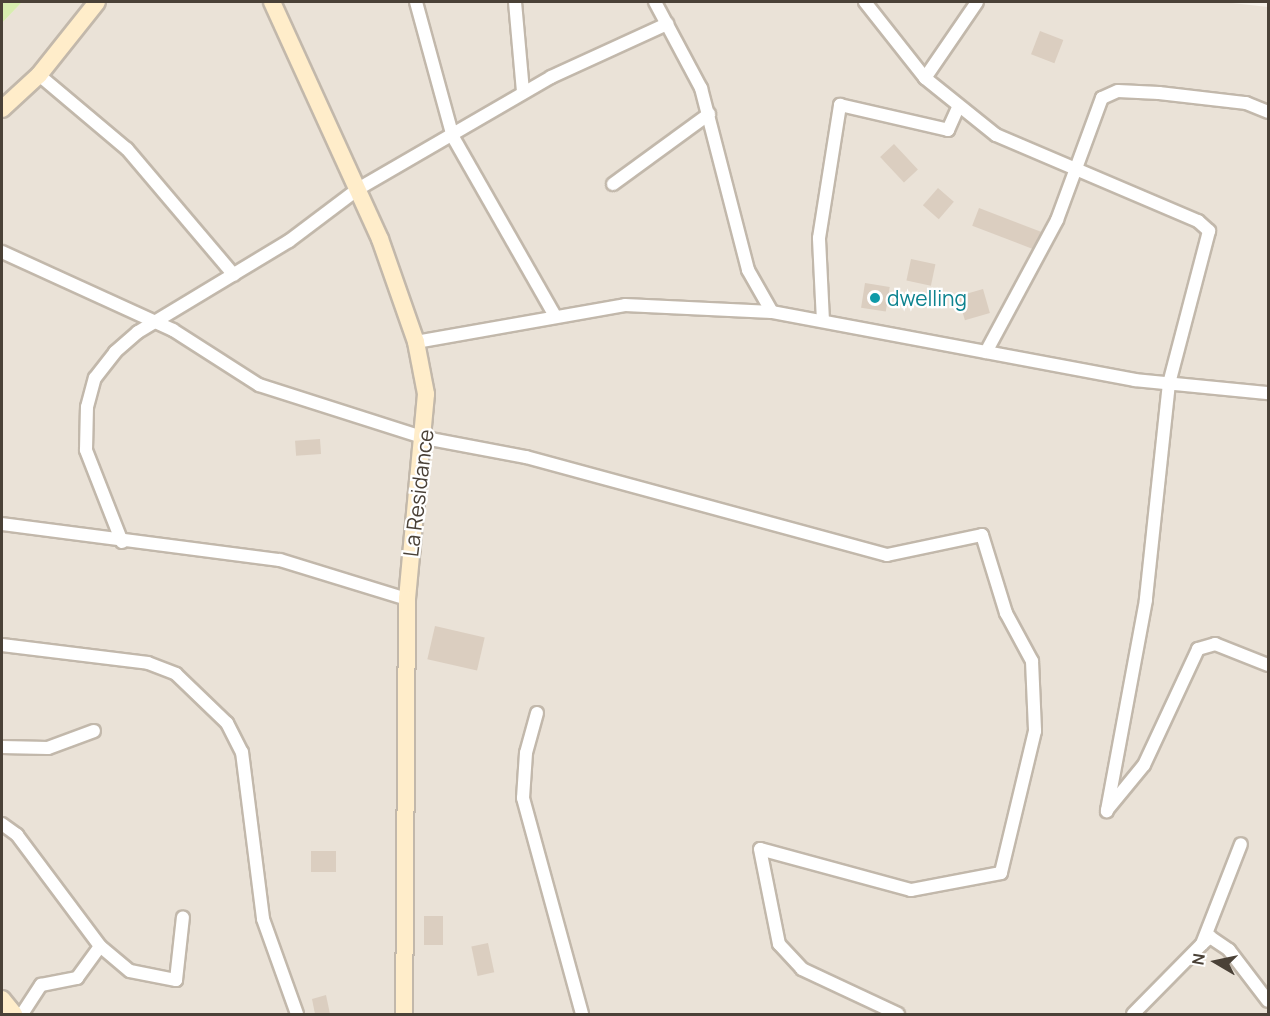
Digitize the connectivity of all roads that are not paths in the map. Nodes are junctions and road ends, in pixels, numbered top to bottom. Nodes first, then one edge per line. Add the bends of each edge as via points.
1 (97, 2) edge
2 (272, 2) edge
3 (416, 2) edge
4 (514, 2) edge
5 (655, 2) edge
6 (865, 2) edge
7 (977, 2) edge
8 (668, 24) junction
9 (39, 75) junction
10 (925, 78) junction
11 (523, 92) junction
12 (958, 108) junction
13 (2, 109) edge
14 (1269, 111) edge
15 (709, 114) junction
16 (453, 137) junction
17 (1076, 171) junction
18 (613, 184) dead end
19 (358, 189) junction
20 (2, 252) edge
21 (234, 275) junction
22 (772, 312) junction
23 (554, 314) junction
24 (823, 321) junction
25 (155, 323) junction
26 (416, 342) junction
27 (986, 352) junction
28 (1169, 383) junction
29 (1269, 393) edge
30 (425, 438) junction
31 (2, 524) edge
32 (122, 542) junction
33 (407, 600) junction
34 (2, 645) edge
35 (1269, 665) edge
36 (537, 714) dead end
37 (94, 731) dead end
38 (2, 747) edge
39 (2, 824) edge
40 (1241, 844) dead end
41 (183, 917) dead end
42 (1202, 944) junction
43 (100, 946) junction
44 (2, 999) edge
45 (1269, 1001) edge
46 (14, 1014) edge
47 (22, 1014) edge
48 (297, 1014) edge
49 (404, 1014) edge
50 (582, 1014) edge
51 (898, 1014) edge
52 (1133, 1014) edge

1 - 9 street
2 - 19 street, La Residance
3 - 16 street
4 - 11 street
5 - 8 street
6 - 10 street
7 - 10 street
8 - 11 street
8 - 15 street
9 - 13 street
9 - 21 street via 127,149
10 - 12 street
11 - 16 street
12 - 17 street via 1023,151
12 - 24 street via 948,130 840,105 819,238
14 - 17 street via 1218,99 1109,92 1102,98
15 - 18 street
15 - 22 street via 748,270
16 - 19 street
16 - 23 street
17 - 27 street via 1049,237
17 - 28 street via 1208,226
19 - 21 street
19 - 26 street, La Residance
20 - 25 street
21 - 25 street
22 - 23 street via 625,305
22 - 24 street
23 - 26 street
24 - 27 street
25 - 30 street via 260,385
25 - 32 street via 115,352 95,378 87,407 86,450
26 - 30 street, La Residance via 426,394
27 - 28 street
28 - 29 street
28 - 35 street via 1146,600 1107,811 1144,765 1198,649 1215,644
30 - 33 street, La Residance
30 - 51 street via 526,457 887,555 982,535 1006,613 1032,661 1035,731 1001,873 911,890 760,849 779,944 802,969
31 - 32 street
32 - 33 street via 280,560
33 - 49 street, La Residance via 411,672
34 - 48 street via 148,663 176,674 227,723 242,752 263,919
36 - 50 street via 526,753 523,798
37 - 38 street via 48,748
39 - 43 street via 17,835
40 - 42 street
41 - 43 street via 176,980 130,972
42 - 45 street via 1210,937 1228,950
42 - 52 street
43 - 47 street via 77,978 42,985
44 - 46 street

